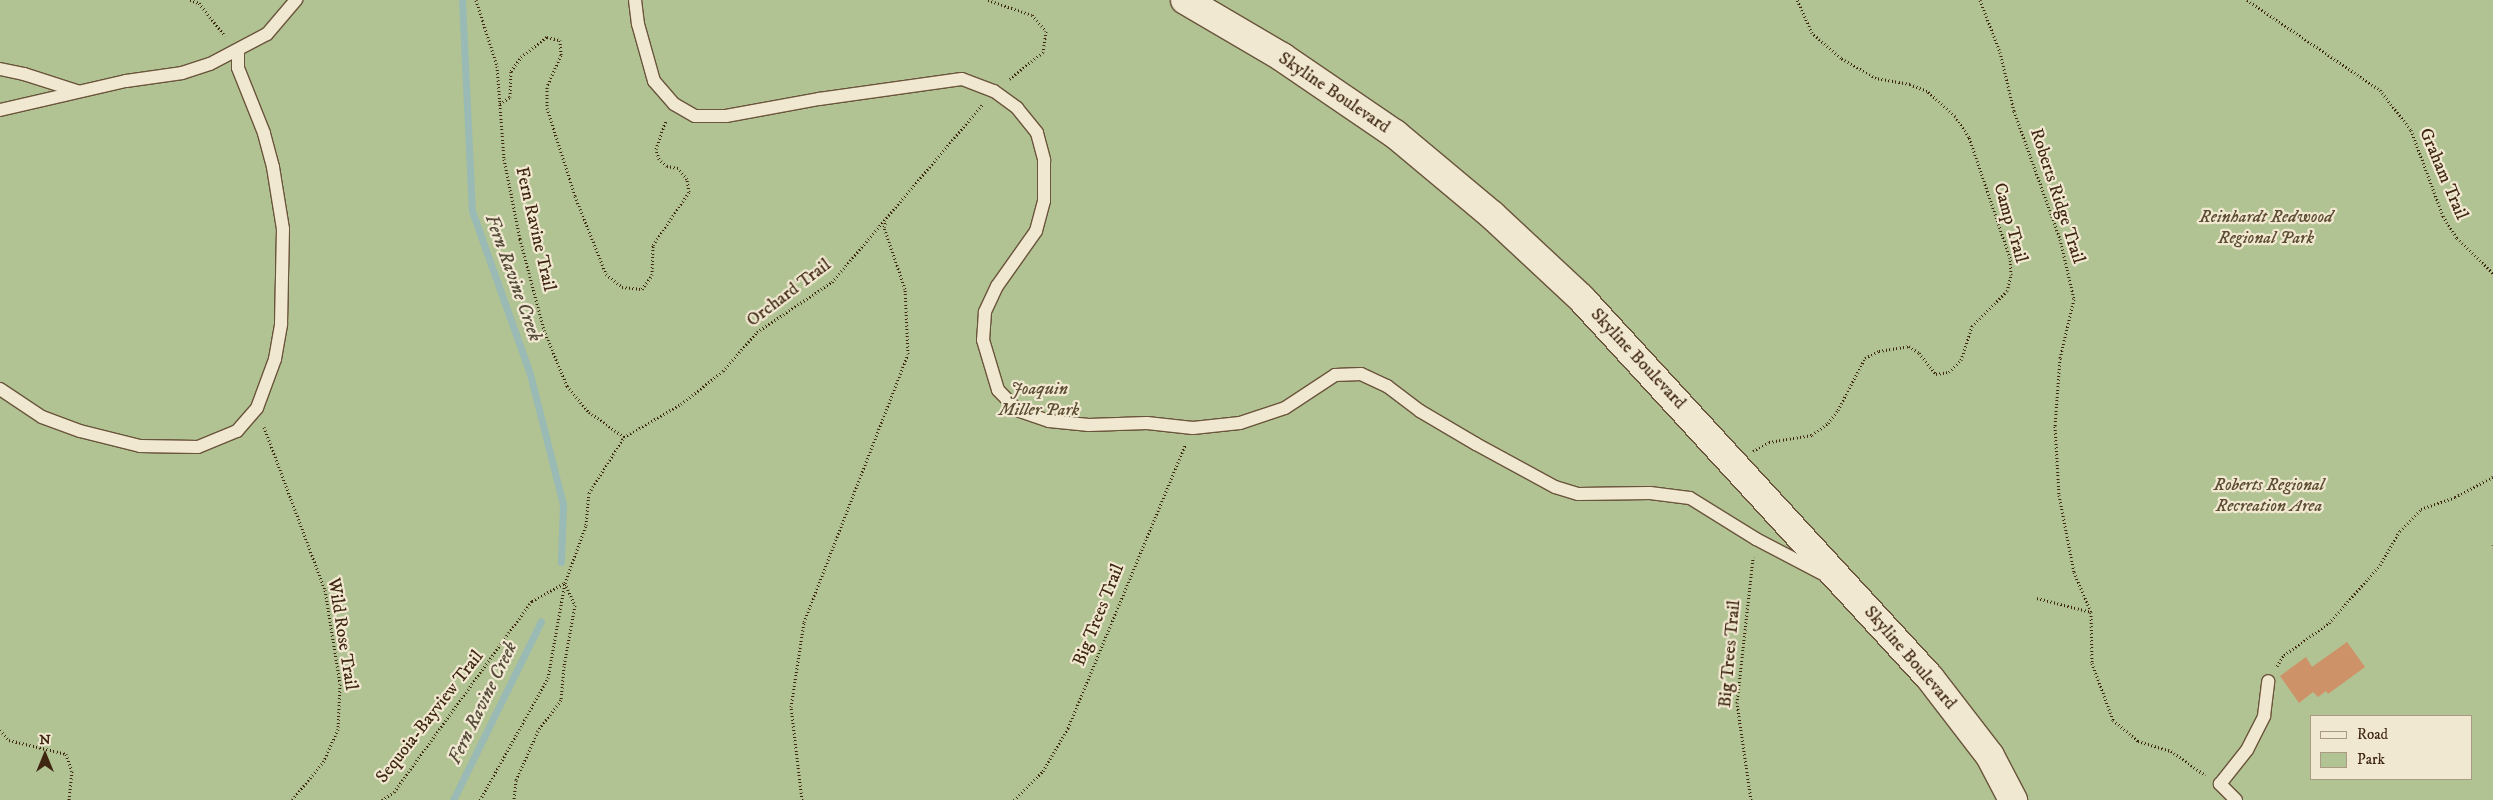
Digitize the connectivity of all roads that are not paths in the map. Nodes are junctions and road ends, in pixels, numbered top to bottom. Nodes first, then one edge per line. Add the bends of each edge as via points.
1 (296, 0) edge
2 (635, 0) edge
3 (1185, 0) edge
4 (238, 52) junction
5 (0, 69) edge
6 (78, 92) junction
7 (0, 110) edge
8 (0, 389) edge
9 (1846, 586) junction
10 (2268, 681) road end
11 (2013, 800) edge
12 (2236, 800) edge

1 - 4 lane via 268,34
2 - 9 lane via 638,24 654,81 674,104 695,116 726,116 962,79 994,91 1017,108 1037,133 1044,160 1044,201 1036,231 997,286 984,312 983,340 998,390 1018,410 1049,421 1089,425 1147,423 1193,428 1240,423 1285,408 1335,376 1361,374 1387,386 1420,411 1555,487 1578,494 1650,493 1690,498 1756,540
3 - 9 main road, Skyline Boulevard via 1348,100 1438,168 1581,298
4 - 6 lane via 182,73
4 - 8 lane via 238,68 264,133 273,166 282,228 281,324 275,359 257,408 237,431 198,447 140,446 80,431 42,416
5 - 6 lane
6 - 7 lane
9 - 11 main road, Skyline Boulevard via 1956,710 1990,756
10 - 12 lane via 2264,716 2247,750 2220,784

